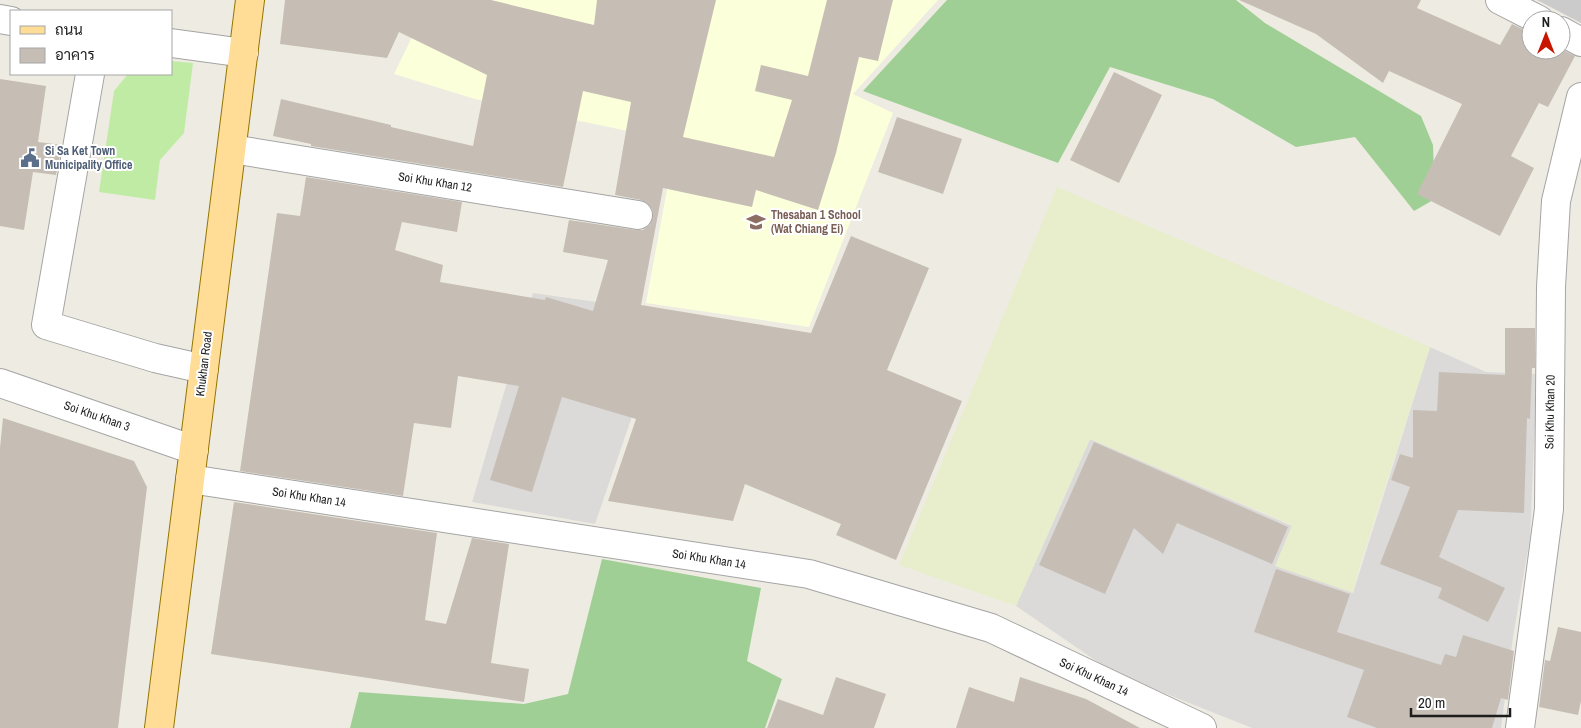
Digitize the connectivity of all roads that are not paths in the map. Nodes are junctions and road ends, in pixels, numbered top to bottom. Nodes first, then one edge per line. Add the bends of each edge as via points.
1 (250, 0) edge
2 (1500, 0) edge
3 (1521, 11) edge
4 (172, 44) edge
5 (244, 53) junction
6 (90, 75) edge
7 (1581, 97) edge
8 (232, 149) junction
9 (638, 216) dead end
10 (204, 369) junction
11 (0, 383) edge
12 (194, 450) junction
13 (190, 479) junction
14 (1523, 727) edge
15 (159, 728) edge
16 (1202, 728) edge

1 - 5 main road, Khukhan Road
2 - 3 street
4 - 5 street
5 - 8 main road, Khukhan Road
6 - 10 street via 46,325 155,358
7 - 14 street, Soi Khu Khan 20 via 1556,201 1551,287 1549,509
8 - 9 street, Soi Khu Khan 12
8 - 10 main road, Khukhan Road
10 - 12 main road, Khukhan Road
11 - 12 street, Soi Khu Khan 3
12 - 13 main road, Khukhan Road
13 - 15 main road, Khukhan Road
13 - 16 street, Soi Khu Khan 14 via 809,574 991,628

